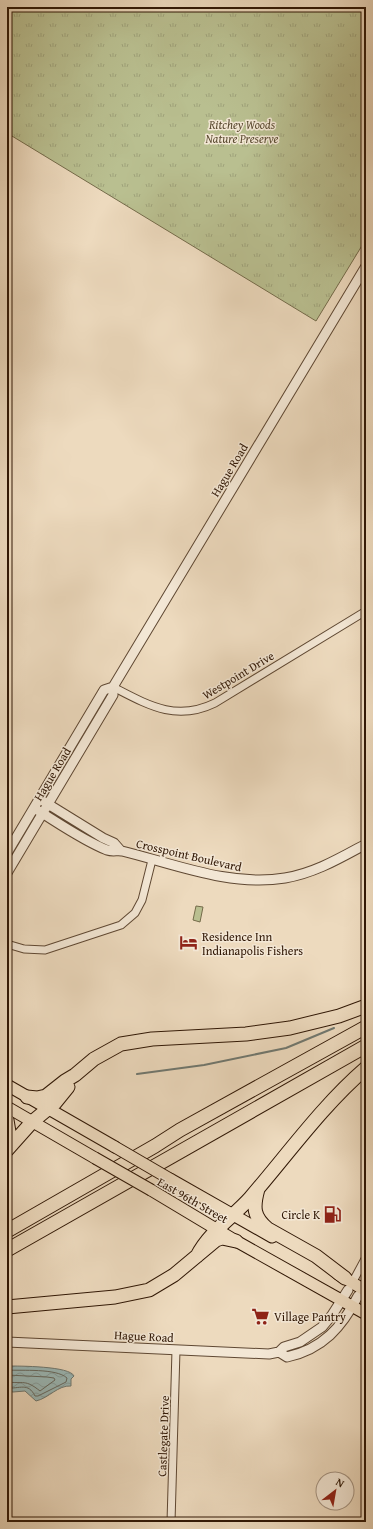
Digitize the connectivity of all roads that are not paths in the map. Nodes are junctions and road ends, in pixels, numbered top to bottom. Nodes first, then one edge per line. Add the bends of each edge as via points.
1 (366, 266) edge
2 (366, 610) edge
3 (113, 687) junction
4 (39, 799) junction
5 (48, 804) junction
6 (34, 808) junction
7 (43, 813) junction
8 (366, 844) edge
9 (120, 851) junction
10 (7, 853) edge
11 (152, 860) junction
12 (7, 873) edge
13 (7, 944) edge
14 (366, 1006) edge
15 (366, 1027) edge
16 (366, 1046) edge
17 (366, 1068) edge
18 (75, 1075) junction
19 (7, 1085) edge
20 (27, 1097) junction
21 (7, 1107) edge
22 (48, 1108) junction
23 (7, 1120) edge
24 (32, 1122) junction
25 (7, 1149) edge
26 (259, 1187) junction
27 (233, 1215) junction
28 (218, 1229) junction
29 (7, 1231) edge
30 (236, 1241) junction
31 (7, 1250) edge
32 (197, 1256) junction
33 (366, 1257) edge
34 (357, 1287) edge
35 (342, 1300) junction
36 (353, 1306) junction
37 (7, 1307) edge
38 (366, 1314) edge
39 (7, 1342) edge
40 (176, 1350) junction
41 (279, 1352) junction
42 (171, 1522) edge

1 - 3 street, Hague Road
2 - 3 street, Westpoint Drive via 215,703 201,709 177,712 153,707
3 - 4 street, Hague Road via 104,690
3 - 5 street, Hague Road via 113,695
4 - 5 street, Crosspoint Boulevard
4 - 6 street, Hague Road
5 - 7 street, Hague Road
5 - 9 street, Crosspoint Boulevard via 114,844
6 - 7 street, Crosspoint Boulevard
6 - 10 street, Hague Road
7 - 9 street, Crosspoint Boulevard via 106,850
7 - 12 street, Hague Road
8 - 11 street, Crosspoint Boulevard via 314,870 271,880 237,879
9 - 11 street, Crosspoint Boulevard
11 - 13 street via 139,905 130,918 121,925 45,950 24,949
14 - 18 highway via 339,1016 290,1028 246,1034 152,1039 121,1044 94,1059
15 - 29 highway via 180,1130
16 - 31 highway
17 - 26 highway via 328,1105
18 - 20 highway via 46,1096
18 - 22 highway via 70,1085
19 - 20 main road, East 96th Street
20 - 22 main road, East 96th Street
21 - 24 main road, East 96th Street
22 - 24 highway
22 - 27 main road, East 96th Street, bridge
23 - 25 highway via 10,1134
24 - 25 highway
24 - 28 main road, East 96th Street, bridge
26 - 27 highway
26 - 34 highway via 255,1208 256,1216 263,1225 316,1256
27 - 28 highway
27 - 34 main road, East 96th Street
28 - 30 main road, East 96th Street
28 - 32 highway via 202,1246
30 - 32 highway via 222,1238 216,1240
30 - 35 main road, East 96th Street
32 - 37 highway via 162,1283 136,1294
33 - 34 street
34 - 35 street, Hague Road
34 - 36 street, Hague Road
35 - 36 main road, East 96th Street
35 - 41 street, Hague Road via 322,1327
36 - 38 main road, East 96th Street
36 - 41 street, Hague Road via 340,1326 318,1345 288,1357
39 - 40 street, Hague Road
40 - 41 street, Hague Road via 260,1354
40 - 42 street, Castlegate Drive

